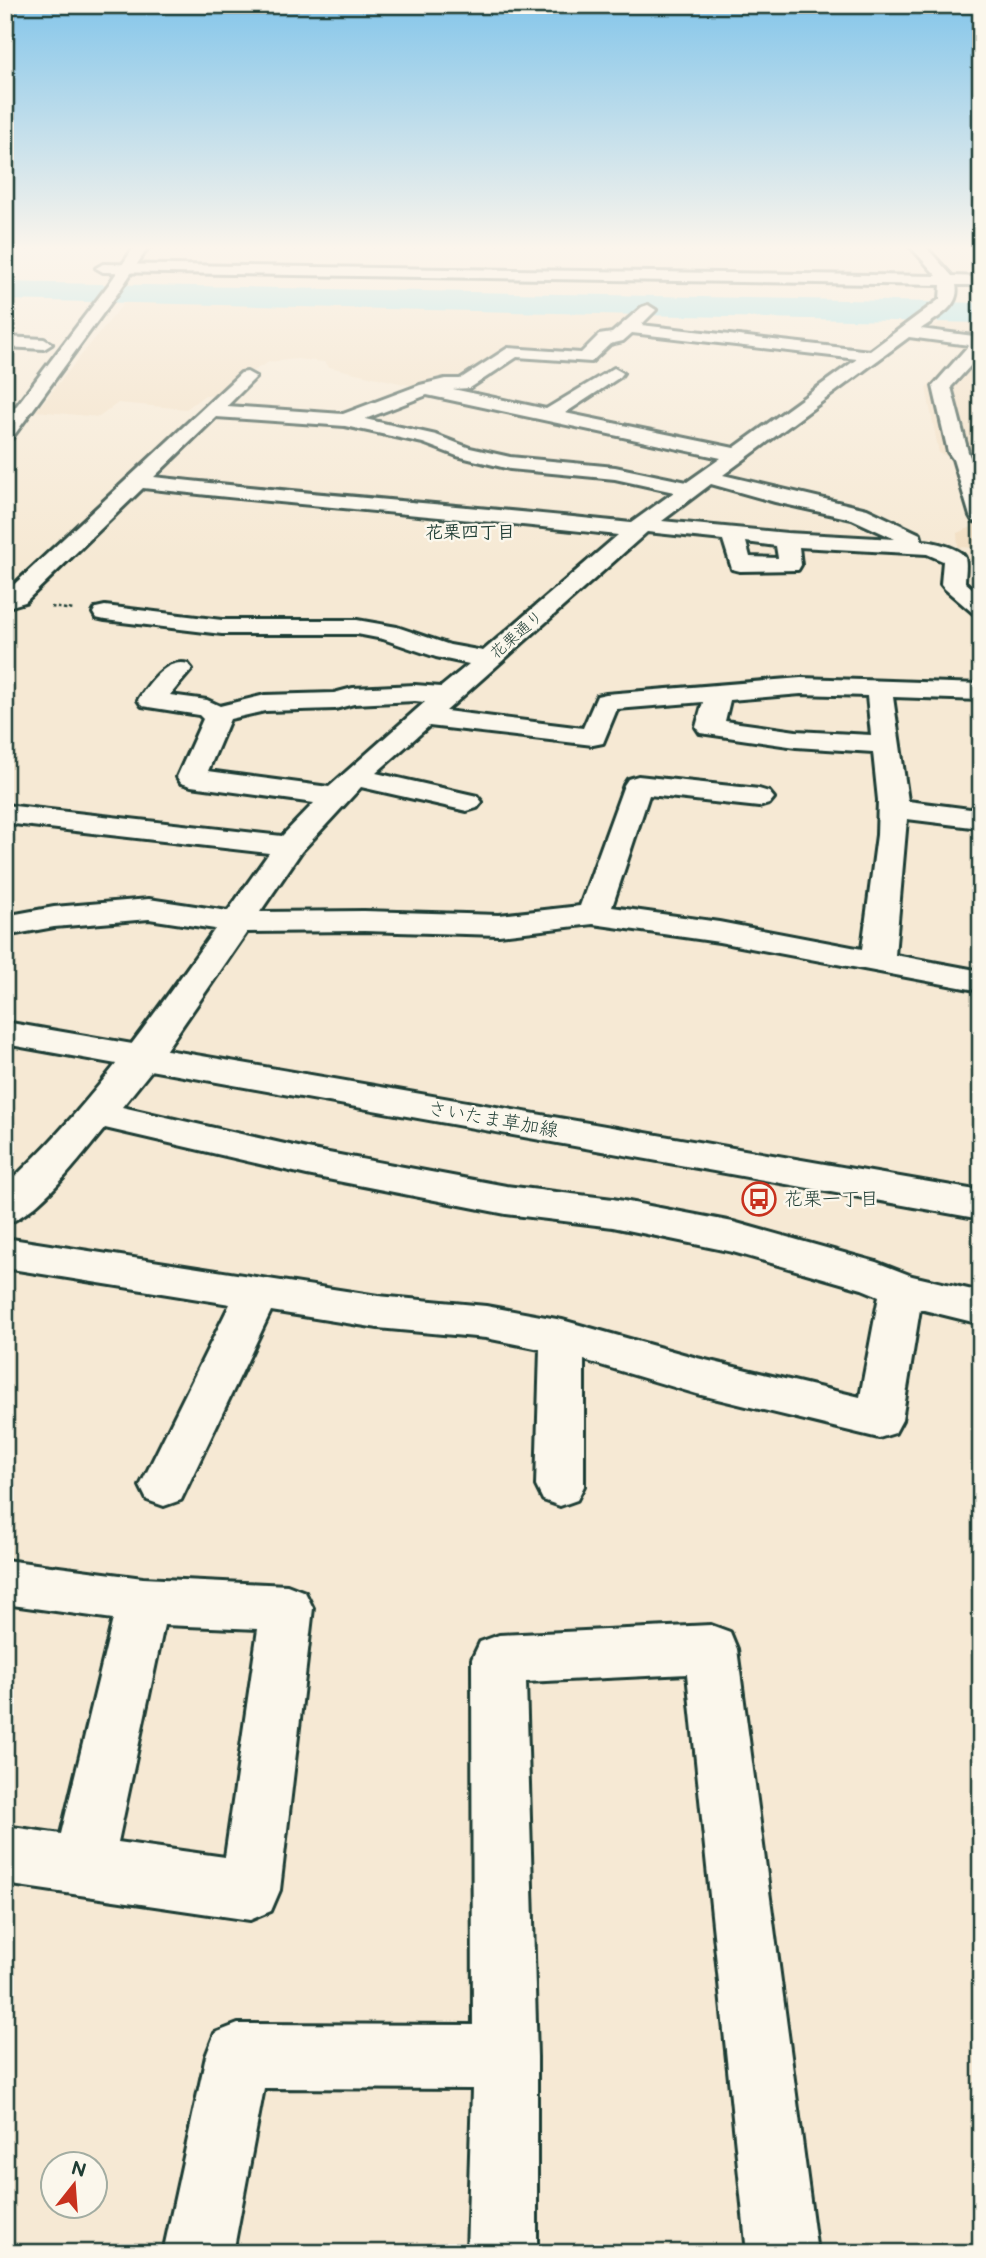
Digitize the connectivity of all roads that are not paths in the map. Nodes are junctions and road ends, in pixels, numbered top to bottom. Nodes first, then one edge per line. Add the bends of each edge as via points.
1 (39, 351) edge
2 (67, 351) edge
3 (592, 351) edge
4 (832, 351) edge
5 (879, 351) edge
6 (872, 356) junction
7 (975, 358) edge
8 (29, 364) dead end
9 (614, 373) dead end
10 (247, 377) dead end
11 (426, 389) junction
12 (213, 411) junction
13 (547, 416) junction
14 (345, 420) junction
15 (5, 434) edge
16 (955, 438) junction
17 (981, 438) edge
18 (737, 455) junction
19 (510, 463) junction
20 (139, 481) junction
21 (699, 483) junction
22 (473, 512) junction
23 (981, 516) edge
24 (639, 527) junction
25 (938, 550) junction
26 (975, 551) dead end
27 (5, 601) edge
28 (981, 608) edge
29 (105, 613) dead end
30 (489, 660) junction
31 (179, 669) dead end
32 (879, 688) junction
33 (981, 692) edge
34 (718, 694) junction
35 (448, 696) junction
36 (214, 715) junction
37 (424, 717) junction
38 (886, 744) junction
39 (345, 787) junction
40 (759, 799) dead end
41 (467, 802) dead end
42 (892, 808) junction
43 (5, 814) edge
44 (981, 815) edge
45 (290, 846) junction
46 (593, 915) junction
47 (237, 922) junction
48 (5, 926) edge
49 (877, 961) junction
50 (981, 981) edge
51 (5, 1033) edge
52 (141, 1059) junction
53 (97, 1114) junction
54 (981, 1206) edge
55 (5, 1210) edge
56 (5, 1253) edge
57 (902, 1289) junction
58 (258, 1292) junction
59 (981, 1308) edge
60 (562, 1337) junction
61 (164, 1486) dead end
62 (560, 1486) dead end
63 (5, 1582) edge
64 (143, 1601) junction
65 (8, 1864) edge
66 (83, 1867) junction
67 (505, 2057) junction
68 (198, 2253) edge
69 (502, 2253) edge
70 (782, 2253) edge

1 - 8 main road
2 - 15 main road
3 - 11 main road via 585,358 514,352 464,384
4 - 6 main road
5 - 6 main road, 花栗通り
6 - 18 main road, 花栗通り
7 - 16 main road via 942,386
9 - 13 main road
10 - 12 main road
11 - 13 main road
11 - 14 main road
12 - 14 main road
12 - 20 main road
13 - 18 main road
14 - 19 main road
16 - 17 main road
16 - 23 main road
18 - 21 main road, 花栗通り
19 - 21 main road
19 - 22 main road
20 - 22 main road
20 - 27 main road via 18,597
21 - 24 main road, 花栗通り
21 - 25 main road via 859,514
22 - 24 main road
24 - 25 main road via 733,535 740,564 790,565 787,540
24 - 30 main road, 花栗通り
25 - 26 main road
25 - 28 main road via 954,558 953,584
29 - 30 main road via 222,627 357,627
30 - 35 main road, 花栗通り
31 - 36 main road via 151,700 207,708
32 - 33 main road
32 - 34 main road via 801,686
32 - 38 main road
34 - 37 main road via 606,702 593,737
34 - 38 main road via 710,727 796,739
35 - 36 main road via 415,693 265,703
35 - 37 main road, 花栗通り
36 - 39 main road via 217,718 191,777
37 - 39 main road, 花栗通り
38 - 42 main road
39 - 41 main road
39 - 45 main road, 花栗通り
40 - 46 main road via 638,785
42 - 44 main road via 972,818
42 - 49 main road
43 - 45 main road
45 - 47 main road, 花栗通り
46 - 47 main road via 499,925
46 - 49 main road
47 - 48 main road via 149,909
47 - 52 main road, 花栗通り
49 - 50 main road
51 - 52 main road, さいたま草加線
52 - 53 main road, 花栗通り
52 - 54 main road, さいたま草加線
53 - 55 main road, 花栗通り via 58,1160
53 - 57 main road via 320,1165 733,1237
56 - 58 main road
57 - 59 main road
57 - 60 main road via 879,1420 697,1376
58 - 60 main road via 378,1312 486,1322
58 - 61 main road
60 - 62 main road
63 - 64 main road
64 - 66 main road
64 - 66 main road via 287,1608 250,1890
65 - 66 main road
67 - 68 main road via 238,2056
67 - 69 main road
67 - 70 main road via 499,1659 711,1649

